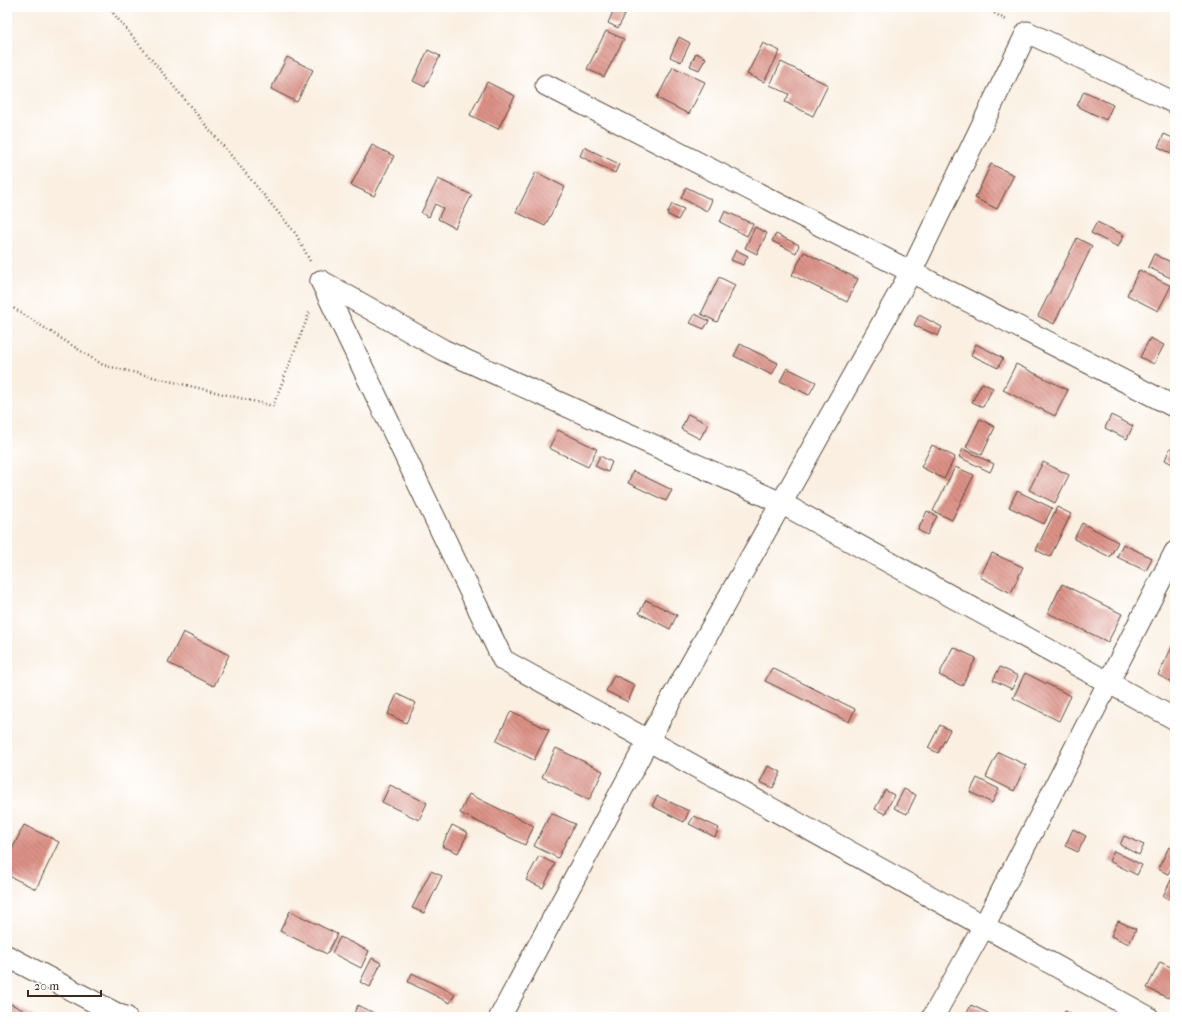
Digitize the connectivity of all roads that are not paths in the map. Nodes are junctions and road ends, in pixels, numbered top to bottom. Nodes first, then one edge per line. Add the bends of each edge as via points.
1 (546, 85) dead end
2 (1175, 103) edge
3 (911, 272) junction
4 (1175, 407) edge
5 (781, 503) junction
6 (1175, 552) edge
7 (1109, 682) junction
8 (1175, 719) edge
9 (649, 739) junction
10 (984, 926) junction
11 (7, 956) edge
12 (126, 1017) edge
13 (500, 1017) edge
14 (933, 1017) edge
15 (1148, 1017) edge

1 - 3 street
2 - 3 street via 1027,32
3 - 4 street
3 - 5 street
5 - 7 street
5 - 9 street
5 - 9 street via 443,350 321,282 503,660
6 - 7 street
7 - 8 street
7 - 10 street
9 - 10 street
9 - 13 street
10 - 14 street
10 - 15 street
11 - 12 street

